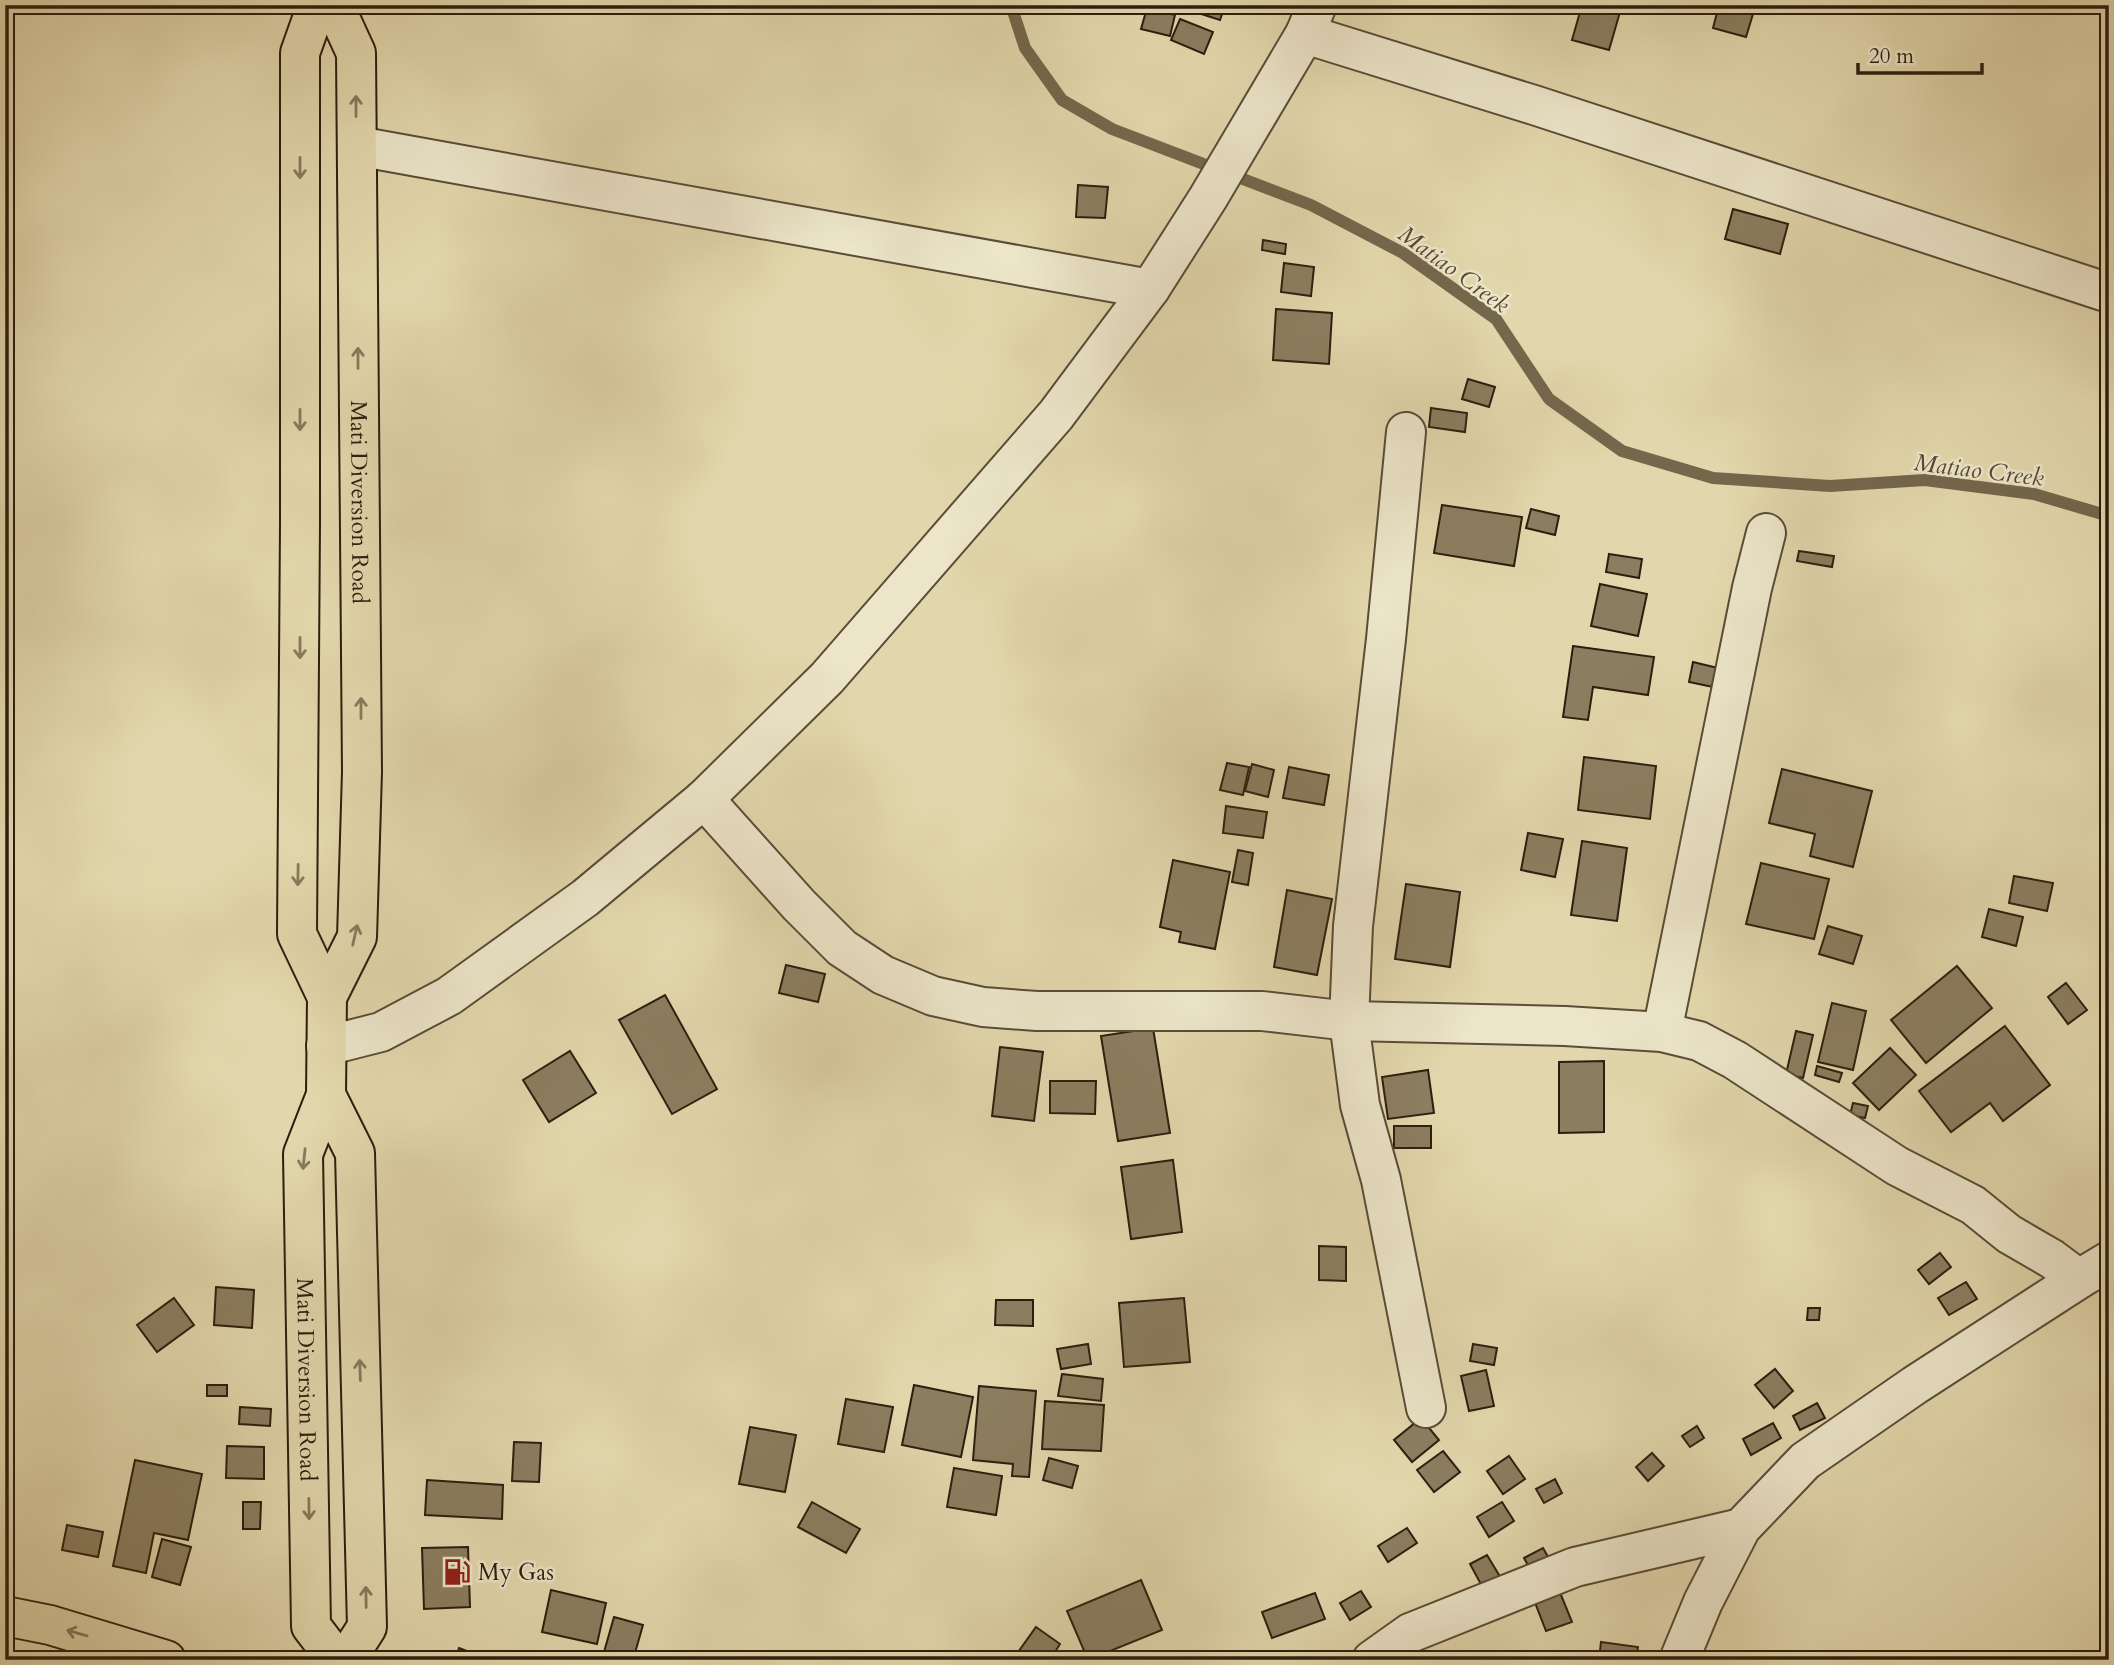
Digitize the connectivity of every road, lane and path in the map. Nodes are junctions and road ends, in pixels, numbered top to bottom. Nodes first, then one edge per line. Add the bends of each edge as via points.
1 (317, 5) edge
2 (334, 5) edge
3 (1311, 19) edge
4 (356, 146) junction
5 (1150, 289) junction
6 (2109, 293) edge
7 (1406, 432) dead end
8 (1766, 533) dead end
9 (704, 799) junction
10 (327, 997) junction
11 (1349, 1021) junction
12 (1662, 1032) junction
13 (326, 1046) junction
14 (326, 1095) junction
15 (2094, 1270) edge
16 (1426, 1408) dead end
17 (1741, 1528) junction
18 (5, 1616) edge
19 (166, 1660) edge
20 (337, 1660) edge
21 (346, 1660) edge
22 (1372, 1660) edge
23 (1679, 1660) edge

1 -> 10 main road, Mati Diversion Road via 300,53 297,934
4 -> 2 main road, Mati Diversion Road via 356,53
3 - 5 street
3 - 6 street via 1573,118
4 - 5 street
10 -> 4 main road, Mati Diversion Road via 357,937 358,923 362,758
5 - 9 street via 1056,415 930,562 827,678
7 - 11 street via 1353,926
8 - 12 street
9 - 11 street via 842,948 883,975 933,996 983,1007 1037,1011 1262,1012
9 - 13 street via 585,898 449,996 381,1032
10 - 13 main road, Mati Diversion Road
11 - 12 street
11 - 16 street via 1360,1105 1381,1180
12 - 15 street via 1699,1041 1735,1060 1897,1166 1973,1205 2009,1234 2052,1259
13 - 14 main road, Mati Diversion Road
14 -> 20 main road, Mati Diversion Road via 303,1154 305,1322 311,1626
21 -> 14 main road, Mati Diversion Road via 367,1627 355,1153
15 - 17 street via 1805,1461
17 - 22 street via 1575,1567 1410,1633
17 - 23 street
19 -> 18 main road

